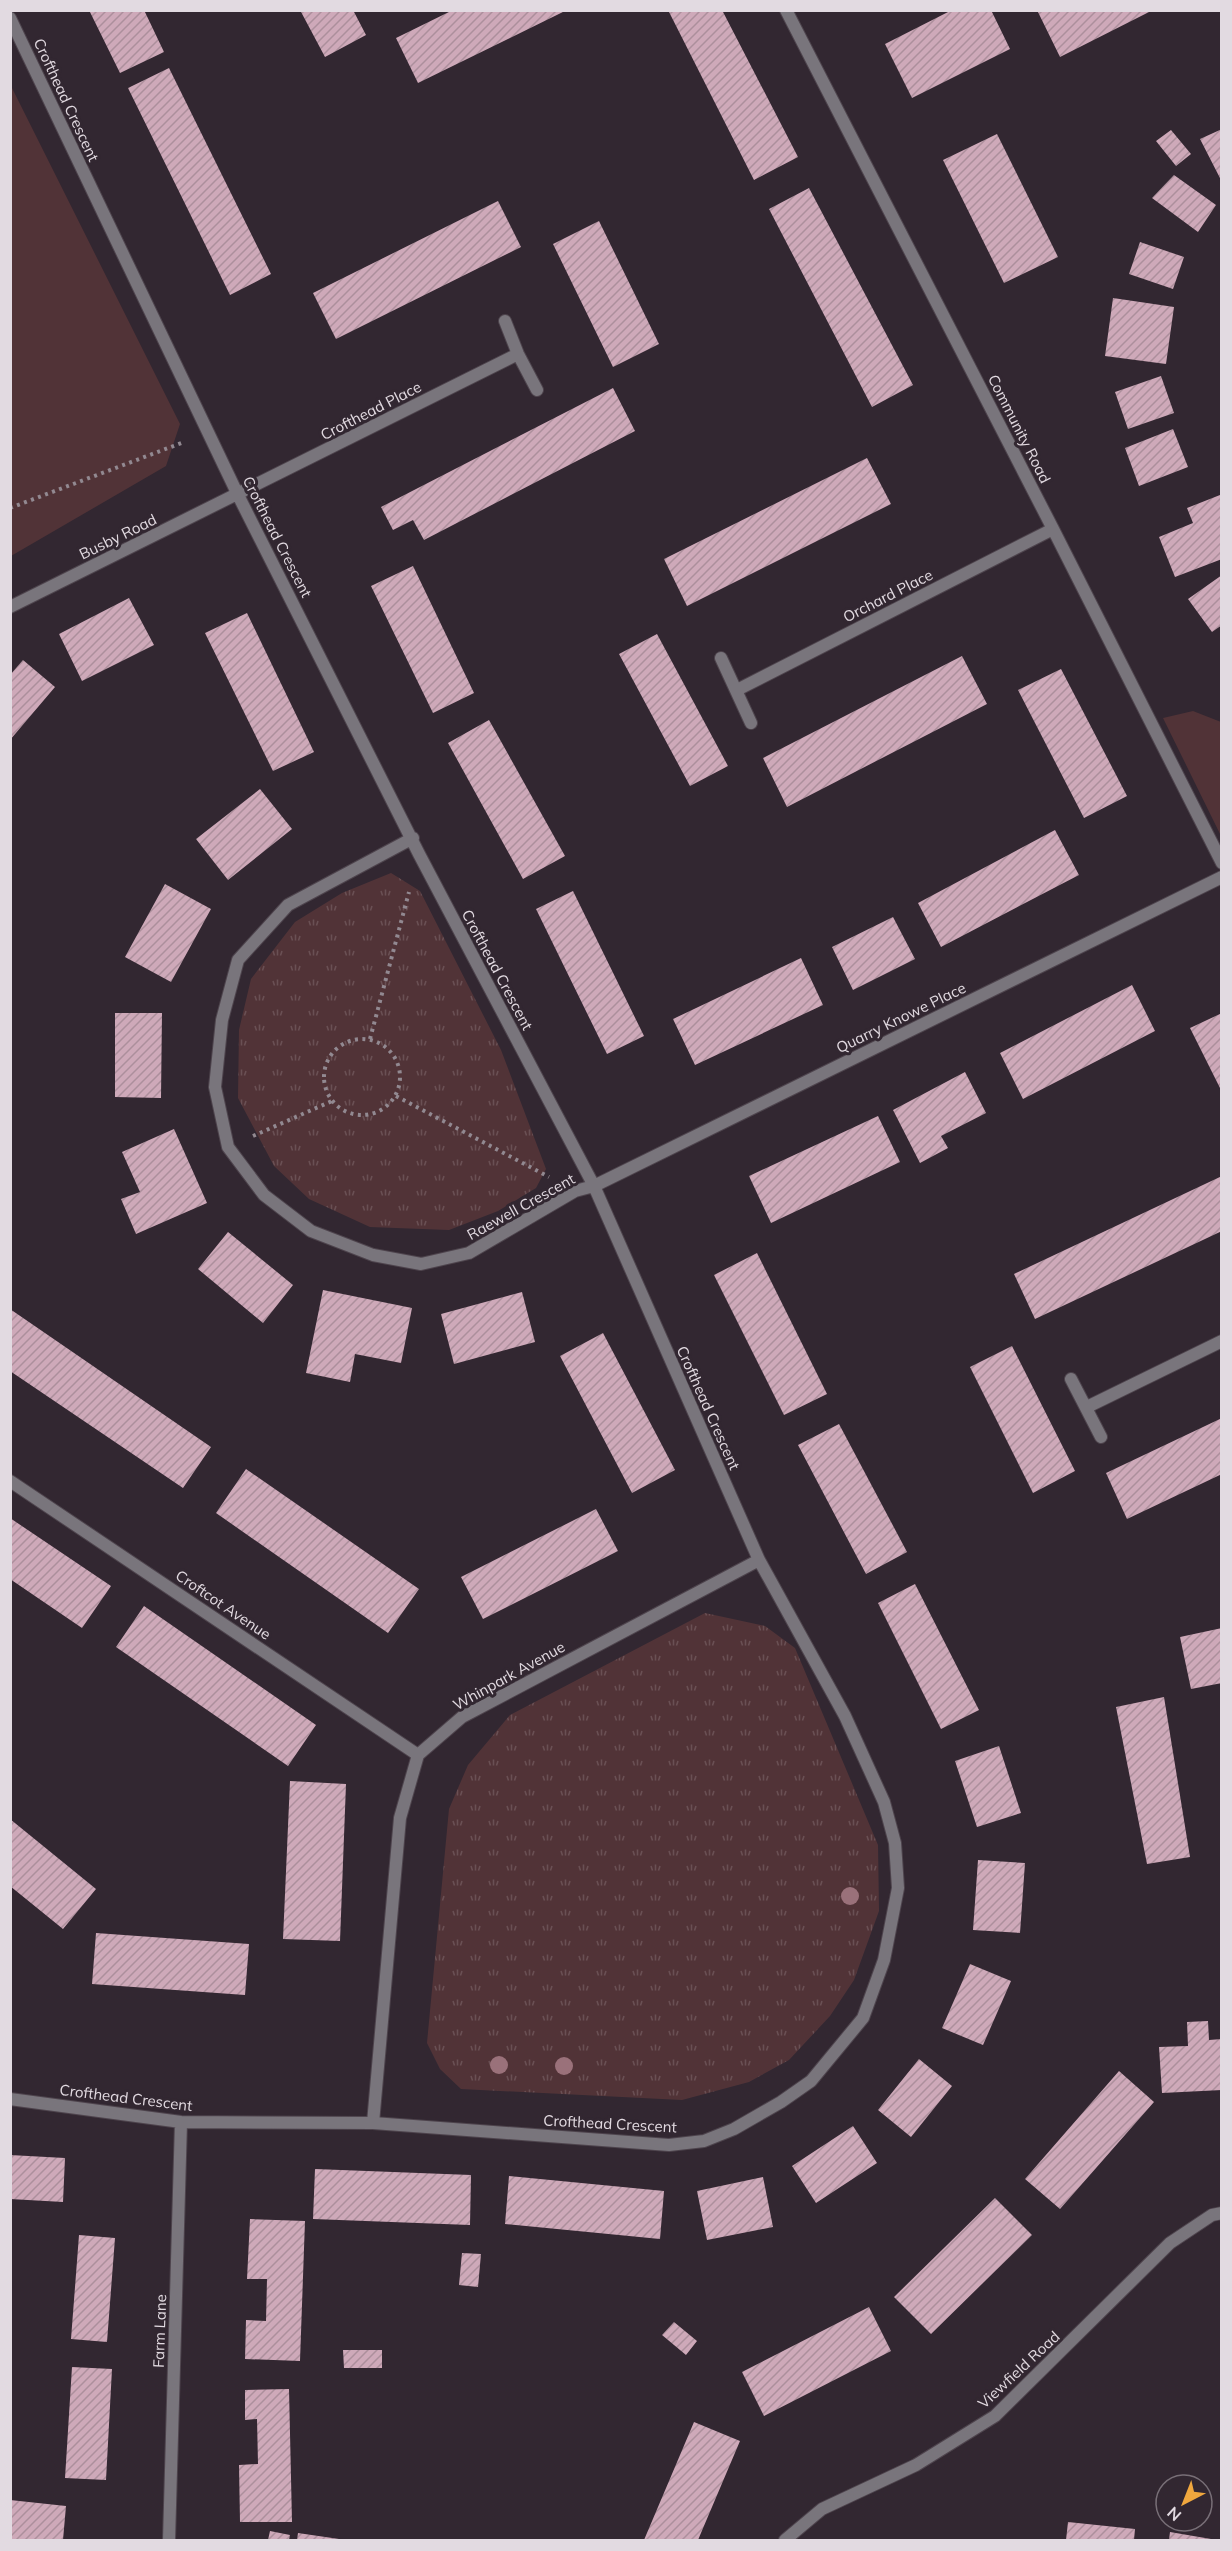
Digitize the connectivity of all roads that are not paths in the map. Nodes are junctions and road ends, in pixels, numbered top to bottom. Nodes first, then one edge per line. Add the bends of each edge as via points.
1 (791, 12) edge
2 (10, 18) edge
3 (505, 321) dead end
4 (518, 354) junction
5 (537, 390) dead end
6 (238, 495) junction
7 (1053, 529) junction
8 (10, 607) edge
9 (721, 658) dead end
10 (737, 690) junction
11 (751, 723) dead end
12 (413, 838) junction
13 (1221, 863) edge
14 (1221, 877) edge
15 (594, 1186) junction
16 (1221, 1341) edge
17 (1071, 1379) dead end
18 (1087, 1407) junction
19 (1101, 1437) dead end
20 (10, 1481) edge
21 (759, 1560) junction
22 (418, 1755) junction
23 (10, 2099) edge
24 (181, 2122) junction
25 (373, 2123) junction
26 (1221, 2213) edge
27 (170, 2541) edge
28 (785, 2541) edge

1 - 7 street, Community Road
2 - 6 street, Crofthead Crescent
3 - 4 street
4 - 5 street
4 - 6 street, Crofthead Place
6 - 8 street, Busby Road
6 - 12 street, Crofthead Crescent
7 - 10 street, Orchard Place
7 - 13 street, Community Road
9 - 10 street
10 - 11 street
12 - 15 street, Crofthead Crescent
12 - 15 street, Raewell Crescent via 288,905 238,960 222,1020 216,1087 228,1147 264,1195 311,1231 373,1255 421,1264 469,1253 575,1191
14 - 15 street, Quarry Knowe Place
15 - 21 street, Crofthead Crescent
16 - 18 street
17 - 18 street
18 - 19 street
20 - 22 street, Croftcot Avenue
21 - 22 street, Whinpark Avenue via 462,1717
21 - 25 street, Crofthead Crescent via 845,1716 884,1802 895,1843 898,1888 891,1932 863,2018 811,2081 756,2117 704,2140 669,2145
22 - 25 street via 400,1818
23 - 24 street, Crofthead Crescent
24 - 25 street, Crofthead Crescent
24 - 27 street, Farm Lane
26 - 28 street, Viewfield Road via 1170,2243 995,2416 916,2464 822,2509

